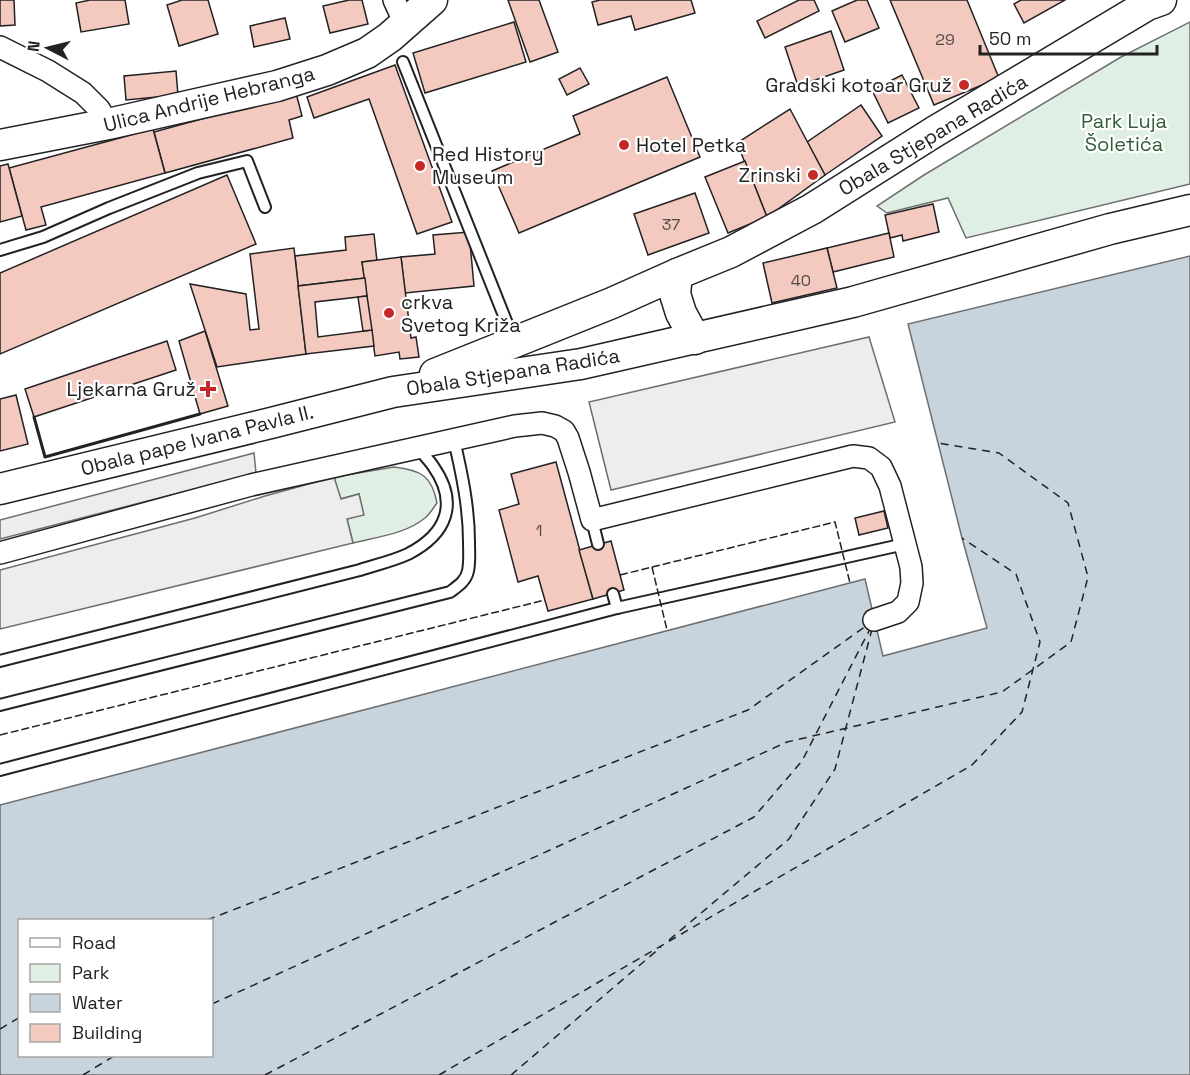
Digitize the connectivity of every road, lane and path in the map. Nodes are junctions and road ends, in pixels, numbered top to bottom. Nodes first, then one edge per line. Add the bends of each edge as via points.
1 (432, 0) edge
2 (1161, 0) edge
3 (399, 12) edge
4 (0, 47) edge
5 (403, 62) dead end
6 (108, 124) junction
7 (0, 145) edge
8 (265, 207) dead end
9 (1190, 210) edge
10 (0, 250) edge
11 (677, 274) junction
12 (695, 339) junction
13 (514, 341) junction
14 (393, 392) junction
15 (454, 440) junction
16 (418, 448) junction
17 (0, 489) edge
18 (592, 520) junction
19 (598, 544) dead end
20 (905, 544) junction
21 (0, 553) edge
22 (613, 594) dead end
23 (617, 608) junction
24 (874, 620) dead end
25 (0, 661) edge
26 (0, 705) edge
27 (0, 770) edge

1 - 3 main road, Ulica Andrije Hebranga
2 - 11 main road, Obala Stjepana Radića via 934,132 812,209 731,252
3 - 6 main road, Ulica Andrije Hebranga via 390,37 367,53 327,70 277,86
4 - 6 street via 83,93
5 - 13 lane
6 - 7 main road, Ulica Andrije Hebranga
8 - 10 lane via 247,160 198,173 43,237
9 - 12 main road, Obala Stjepana Radića via 853,302
11 - 12 main road via 675,294
11 - 13 main road, Obala Stjepana Radića
12 - 14 main road, Obala Stjepana Radića via 581,364
13 - 14 main road, Obala Stjepana Radića
14 - 17 main road, Obala pape Ivana Pavla II.
15 - 16 street
15 - 18 street via 529,424 555,426 568,438
15 - 26 lane via 469,518 469,551 468,572 461,585 450,592
16 - 21 street via 251,486
16 - 25 lane via 442,484 447,513 427,542 408,554 360,570
18 - 19 lane
18 - 20 street via 853,456 869,458 881,467
20 - 23 lane
20 - 24 street via 912,583 908,602 898,612
22 - 23 lane
23 - 27 lane

